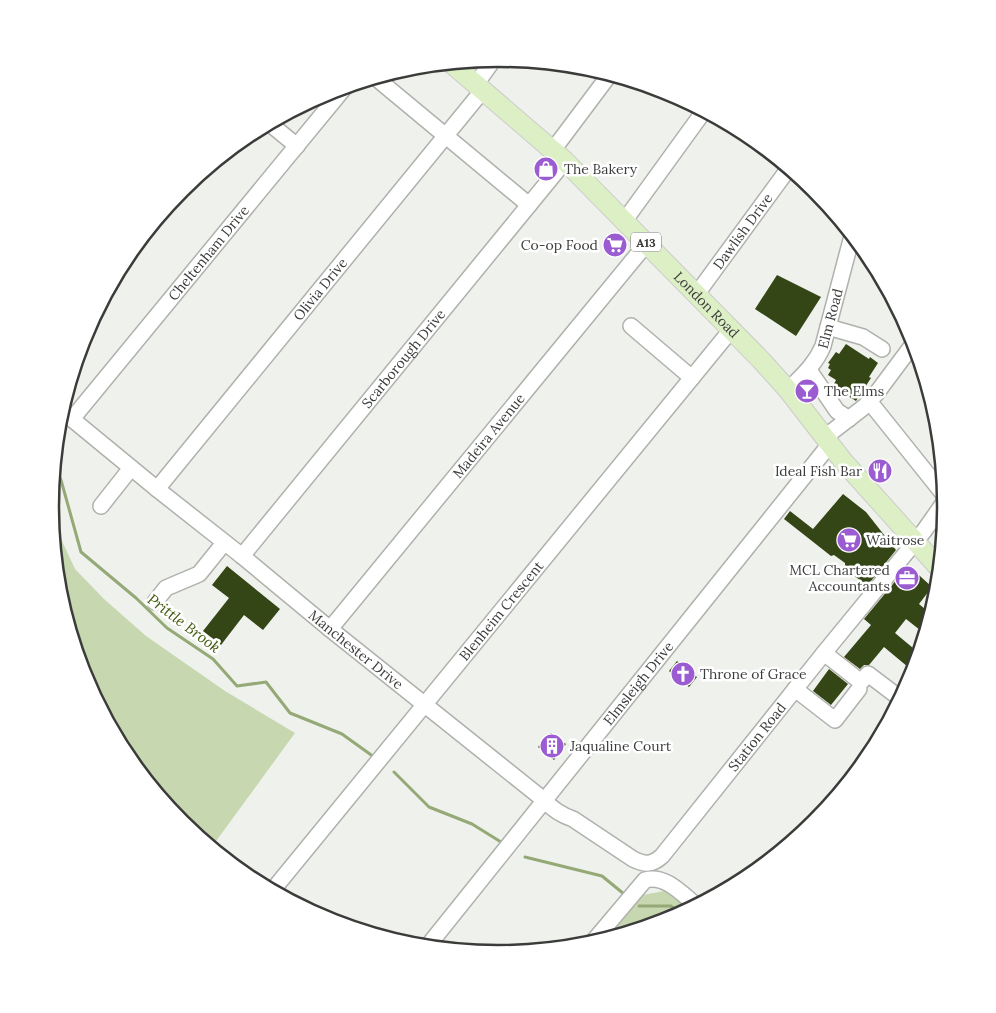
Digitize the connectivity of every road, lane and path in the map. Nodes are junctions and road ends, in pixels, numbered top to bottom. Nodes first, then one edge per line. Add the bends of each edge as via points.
1 (490, 67) edge
2 (458, 69) edge
3 (606, 81) edge
4 (382, 83) edge
5 (480, 87) junction
6 (335, 99) edge
7 (700, 117) edge
8 (275, 128) edge
9 (446, 136) junction
10 (297, 146) junction
11 (559, 156) junction
12 (785, 174) edge
13 (529, 205) junction
14 (625, 220) junction
15 (646, 243) junction
16 (850, 244) edge
17 (696, 295) junction
18 (631, 326) dead end
19 (828, 327) junction
20 (732, 330) junction
21 (882, 349) dead end
22 (909, 350) edge
23 (809, 370) junction
24 (692, 378) junction
25 (788, 390) junction
26 (869, 401) junction
27 (69, 411) edge
28 (68, 415) edge
29 (849, 418) junction
30 (827, 440) junction
31 (131, 468) junction
32 (936, 485) edge
33 (157, 489) junction
34 (101, 506) dead end
35 (937, 511) edge
36 (224, 542) junction
37 (915, 542) junction
38 (242, 556) junction
39 (933, 562) edge
40 (155, 602) dead end
41 (330, 629) junction
42 (824, 653) junction
43 (795, 689) junction
44 (859, 689) dead end
45 (895, 694) edge
46 (425, 705) junction
47 (544, 800) junction
48 (662, 856) joint
49 (276, 886) edge
50 (690, 901) edge
51 (599, 934) edge
52 (433, 941) edge

1 - 5 street, Olivia Drive
2 - 5 main road, London Road / A13
3 - 11 street, Scarborough Drive
4 - 9 street
5 - 9 street, Olivia Drive
5 - 11 main road, London Road / A13
6 - 10 street, Cheltenham Drive
7 - 14 street
8 - 10 street
9 - 13 street
9 - 33 street, Olivia Drive
10 - 27 street, Cheltenham Drive
11 - 13 street, Scarborough Drive
11 - 14 main road, London Road / A13
12 - 17 street, Dawlish Drive
13 - 38 street, Scarborough Drive
14 - 15 main road, London Road / A13
15 - 17 main road, London Road / A13
15 - 41 street, Madeira Avenue
16 - 19 street, Elm Road
17 - 20 main road, London Road / A13
18 - 24 street
19 - 21 street via 863,337
19 - 23 street, Elm Road via 823,346
20 - 24 street, Blenheim Crescent
20 - 25 main road, London Road / A13
22 - 26 street, Elmsleigh Drive
23 - 25 street, Elm Road
23 - 29 street via 837,411
24 - 46 street, Blenheim Crescent
25 - 30 main road, London Road / A13
26 - 29 street, Elmsleigh Drive
26 - 32 street
28 - 31 street, Manchester Drive
29 - 30 street, Elmsleigh Drive
30 - 37 main road, London Road / A13
30 - 47 street, Elmsleigh Drive
31 - 33 street, Manchester Drive
31 - 34 street
33 - 36 street, Manchester Drive
35 - 37 street, Station Road
36 - 38 street, Manchester Drive
36 - 40 street via 198,574 166,588
37 - 39 main road, London Road / A13
37 - 42 street, Station Road
38 - 41 street, Manchester Drive
41 - 46 street, Manchester Drive
42 - 43 street, Station Road
42 - 45 street via 861,682 868,674
43 - 44 street via 835,720
43 - 48 street, Station Road
46 - 47 street, Manchester Drive
46 - 49 street, Blenheim Crescent
47 - 48 street, Manchester Drive via 562,815 641,863 655,862
47 - 52 street, Elmsleigh Drive
50 - 51 street via 663,880 645,880

